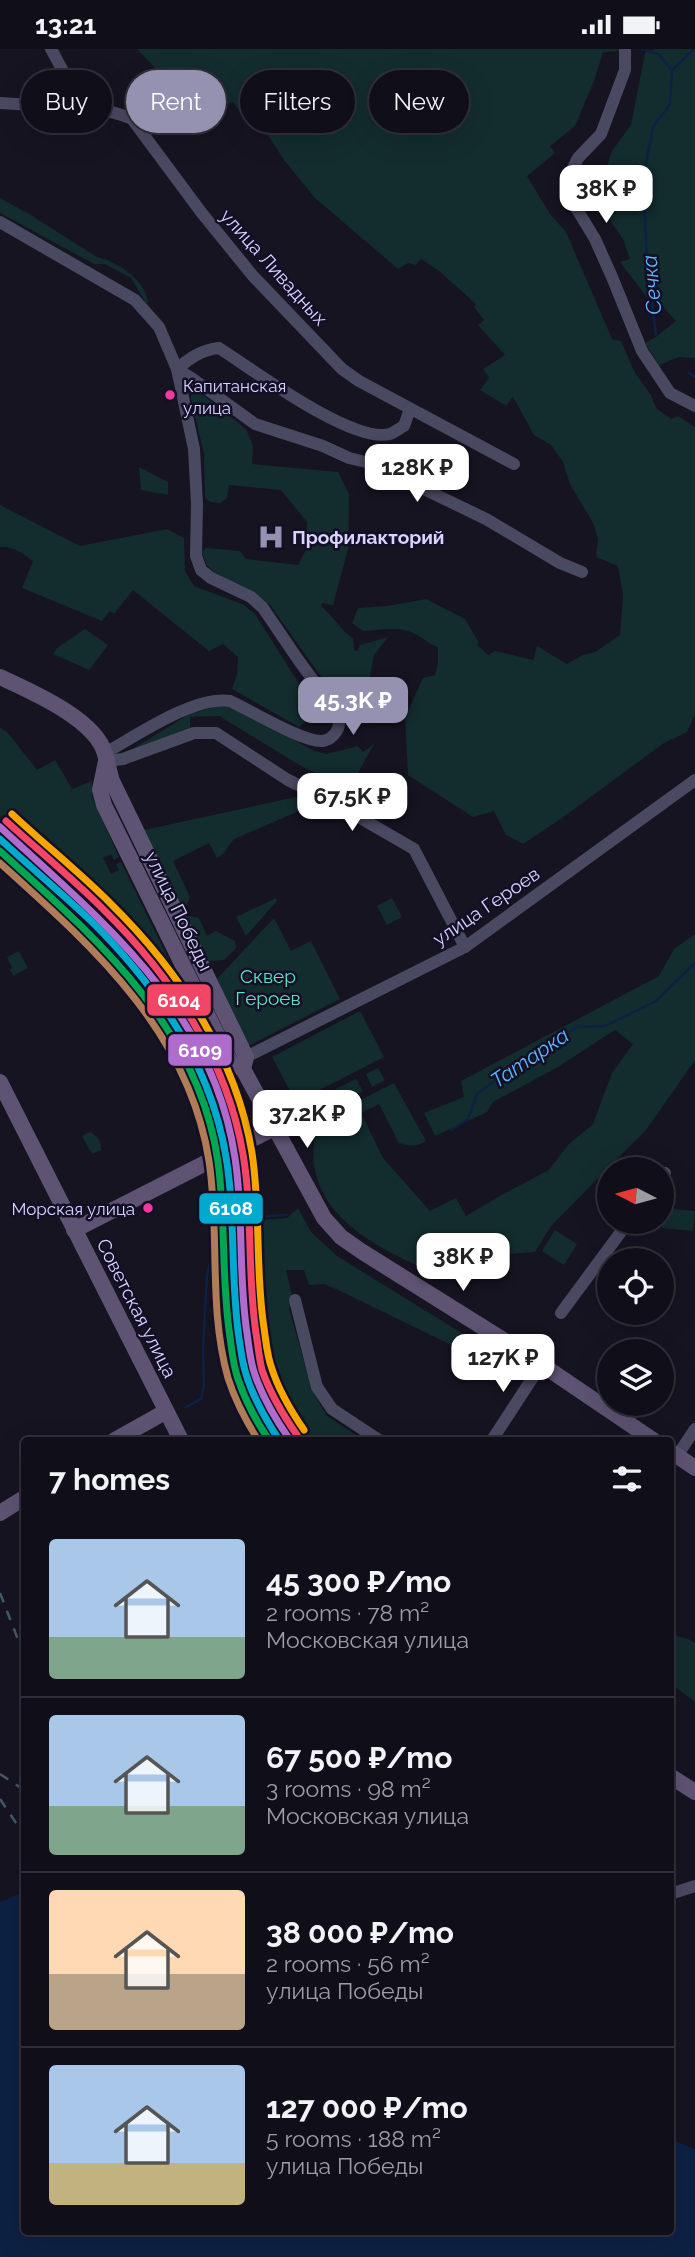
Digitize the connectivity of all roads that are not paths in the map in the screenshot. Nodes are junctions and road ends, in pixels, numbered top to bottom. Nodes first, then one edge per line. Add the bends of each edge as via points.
1 (51, 49) edge
2 (625, 49) edge
3 (63, 70) edge
4 (0, 103) edge
5 (21, 103) edge
6 (112, 111) edge
7 (0, 222) edge
8 (177, 369) junction
9 (695, 406) edge
10 (410, 409) junction
11 (514, 464) dead end
12 (582, 572) dead end
13 (0, 677) edge
14 (105, 757) junction
15 (695, 780) edge
16 (465, 947) junction
17 (244, 1063) junction
18 (0, 1082) edge
19 (274, 1128) junction
20 (74, 1230) junction
21 (619, 1234) edge
22 (295, 1300) dead end
23 (561, 1313) dead end
24 (541, 1365) junction
25 (165, 1412) junction
26 (695, 1429) edge
27 (120, 1437) edge
28 (178, 1437) edge
29 (374, 1437) edge
30 (494, 1437) edge
31 (649, 1437) edge
32 (674, 1452) edge
33 (674, 1454) edge
34 (695, 1468) edge
35 (21, 1500) edge
36 (0, 1513) edge
37 (674, 1779) edge
38 (695, 1792) edge
39 (695, 1886) edge
40 (674, 1893) edge

1 - 3 street
2 - 9 street via 625,70 601,134 578,159 568,188 607,264 642,351 670,393
4 - 5 street, улица Ливадных
6 - 10 street, улица Ливадных via 132,119 272,298 342,369
7 - 8 street via 135,300 159,327
8 - 10 street via 199,352 219,348 311,408 358,431 389,434 404,426
8 - 12 street via 255,424 370,463
8 - 14 street via 194,449 196,556 201,569 263,608 340,720 333,737 315,741 219,699 191,706
10 - 11 street, улица Ливадных
13 - 14 main road via 65,711 84,726
14 - 16 street via 123,759 194,733 216,733 288,780 414,849
14 - 17 main road, улица Победы via 100,790 104,805 231,1063
15 - 16 street, улица Героев
16 - 17 street, улица Героев
17 - 19 main road, улица Победы
18 - 20 main road, Советская улица
19 - 20 main road
19 - 24 main road, улица Победы via 324,1219 341,1237
20 - 25 main road, Советская улица
21 - 23 street
22 - 29 street via 317,1387 331,1409
24 - 30 street
24 - 31 main road, улица Победы
25 - 27 main road
25 - 28 main road, Советская улица
26 - 32 street
33 - 34 main road
35 - 36 main road
37 - 38 main road
39 - 40 street

